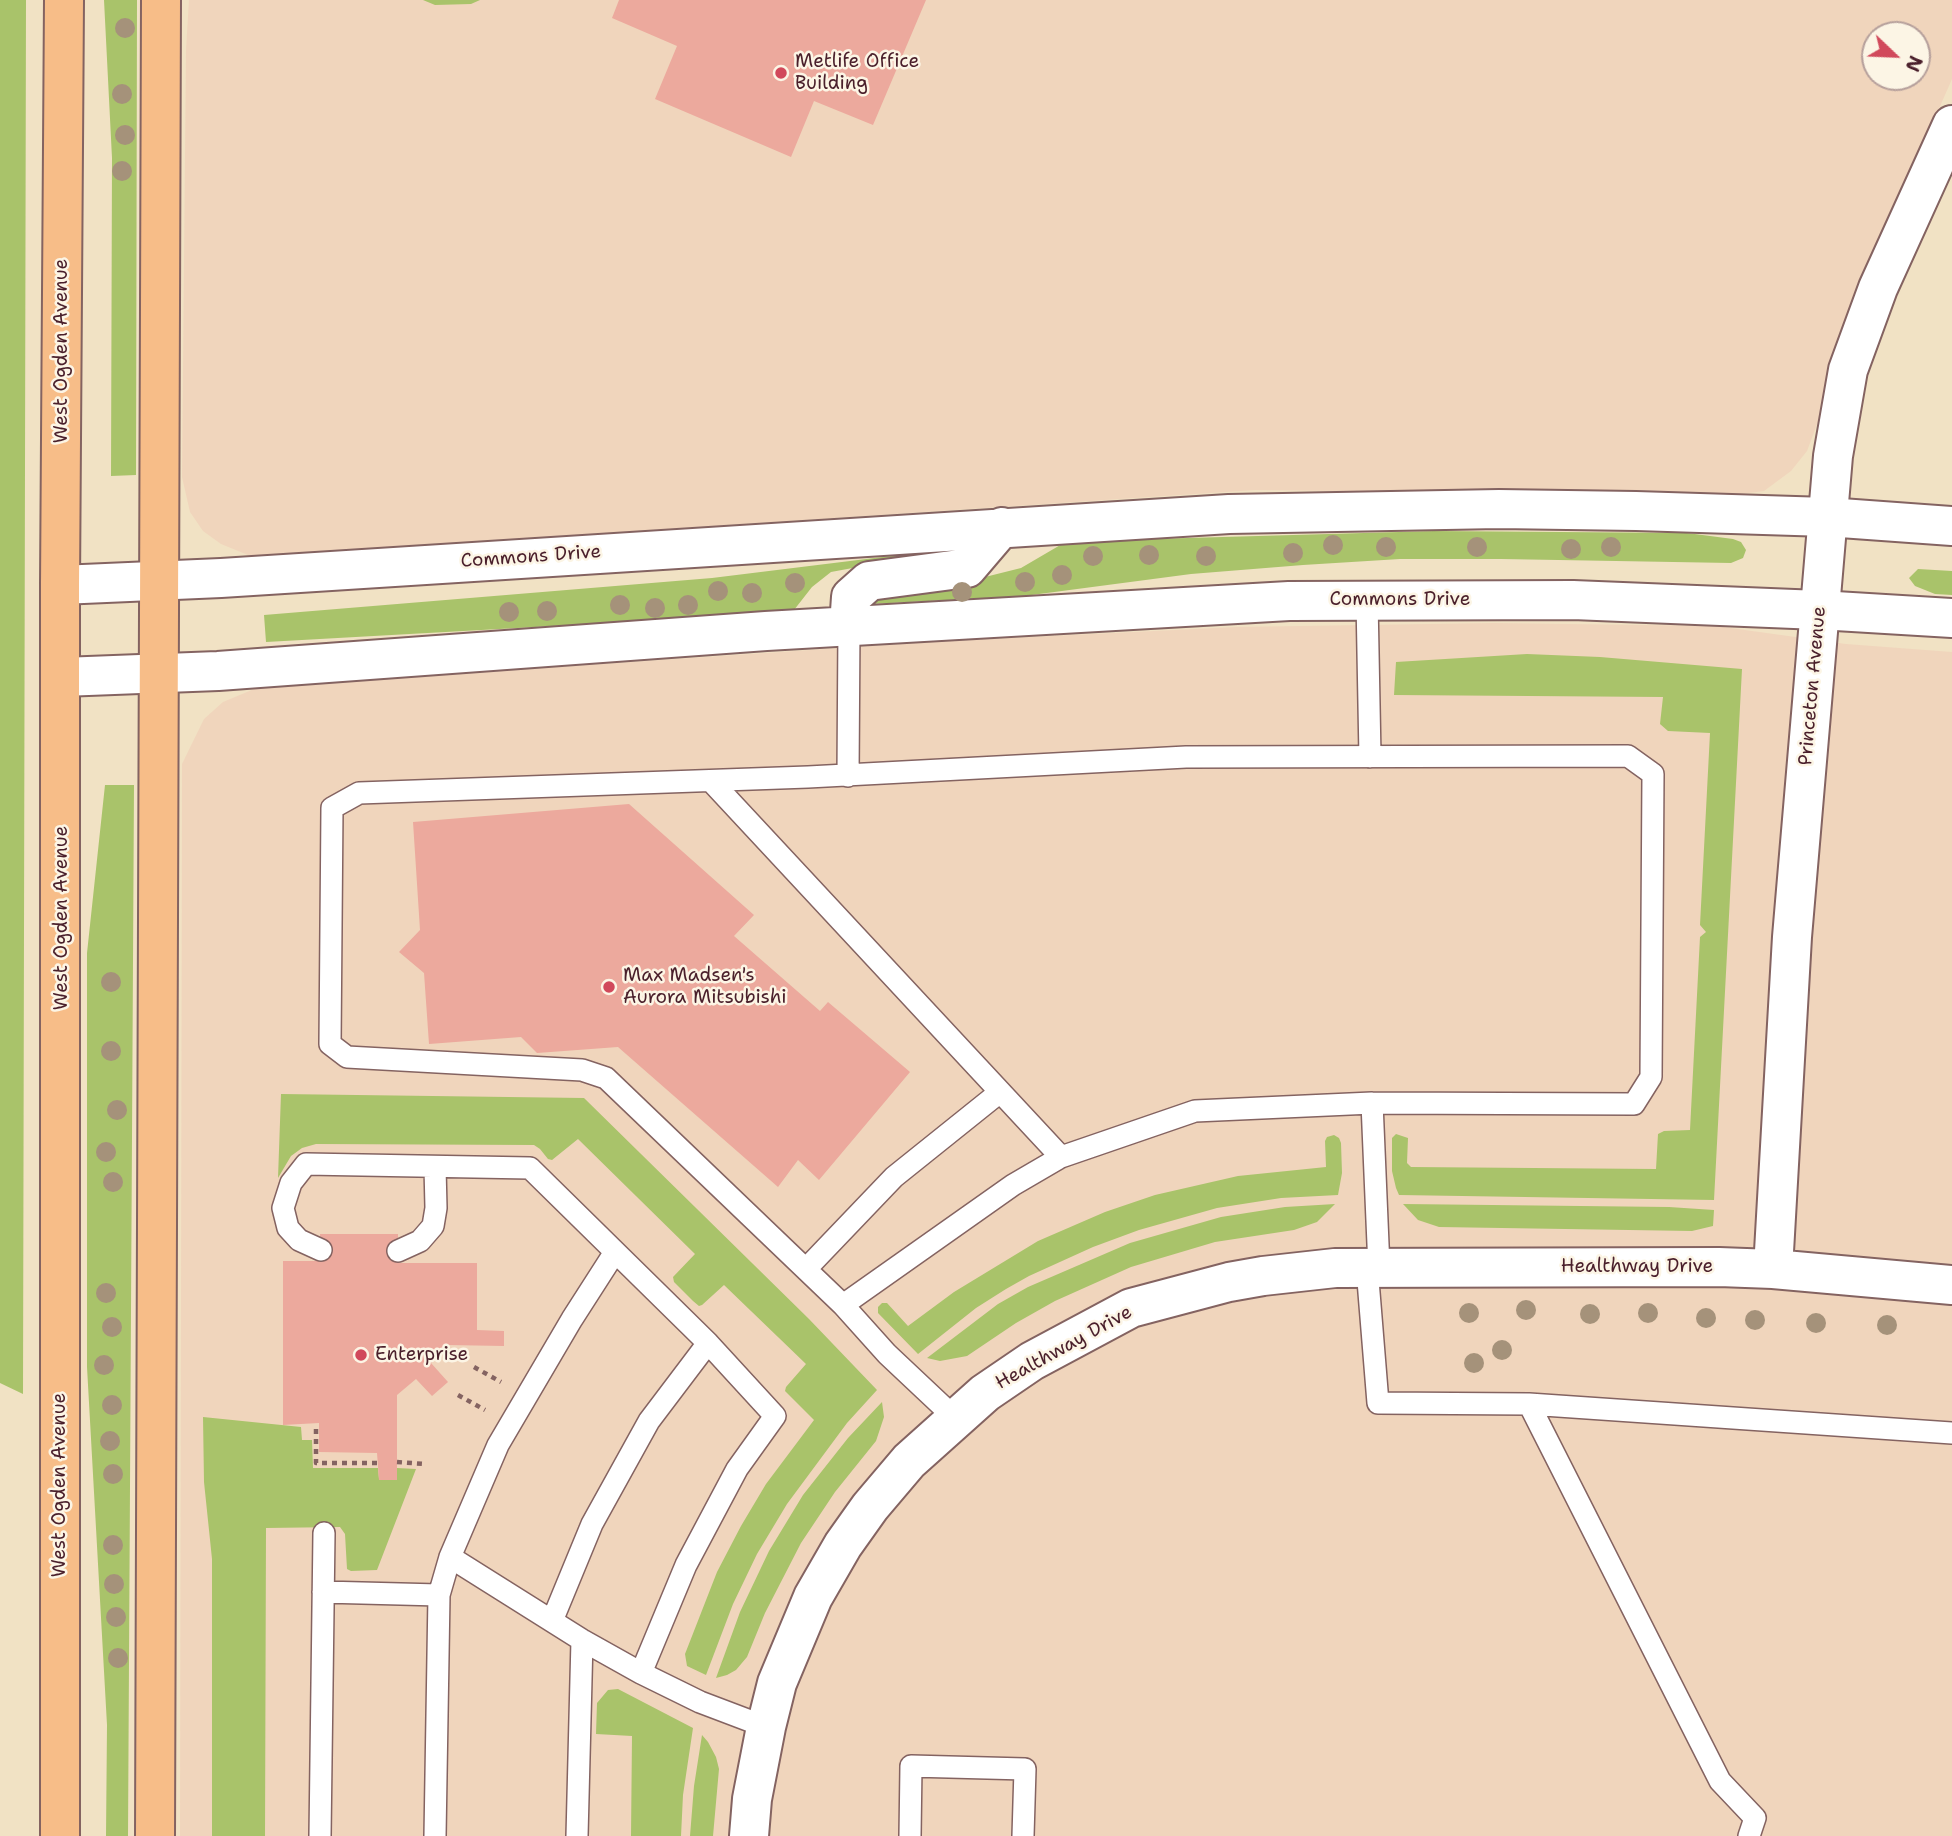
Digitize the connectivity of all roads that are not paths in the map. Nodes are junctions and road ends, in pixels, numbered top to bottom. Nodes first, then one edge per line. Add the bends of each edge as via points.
1 (64, 0) edge
2 (161, 0) edge
3 (1952, 125) edge
4 (1827, 517) junction
5 (1952, 526) edge
6 (1002, 527) junction
7 (159, 581) junction
8 (60, 585) junction
9 (1367, 600) junction
10 (1819, 610) junction
11 (1952, 618) edge
12 (849, 626) junction
13 (160, 672) junction
14 (62, 677) junction
15 (1370, 757) junction
16 (848, 776) junction
17 (710, 781) junction
18 (1000, 1092) junction
19 (1372, 1103) junction
20 (1061, 1157) junction
21 (435, 1167) junction
22 (321, 1250) dead end
23 (398, 1251) dead end
24 (615, 1251) junction
25 (1373, 1268) junction
26 (806, 1269) junction
27 (1773, 1269) junction
28 (1952, 1285) edge
29 (843, 1304) junction
30 (708, 1343) junction
31 (1529, 1404) junction
32 (955, 1418) junction
33 (1952, 1433) edge
34 (324, 1533) dead end
35 (450, 1557) junction
36 (323, 1592) junction
37 (439, 1595) junction
38 (552, 1621) junction
39 (582, 1640) junction
40 (641, 1673) junction
41 (766, 1727) junction
42 (60, 1836) edge
43 (155, 1836) edge
44 (320, 1836) edge
45 (435, 1836) edge
46 (577, 1836) edge
47 (749, 1836) edge
48 (909, 1836) edge
49 (1023, 1836) edge
50 (1748, 1836) edge

1 - 8 main road, West Ogden Avenue
2 - 7 main road
3 - 4 street, Princeton Avenue via 1878,288 1848,370
4 - 5 street, Commons Drive
4 - 6 street, Commons Drive via 1499,509 1229,514
4 - 10 street, Princeton Avenue
6 - 7 street, Commons Drive
6 - 12 street via 967,568 869,581 851,597
7 - 8 street, Commons Drive
7 - 13 main road
8 - 14 main road, West Ogden Avenue
9 - 10 street, Commons Drive via 1573,600
9 - 12 street, Commons Drive
9 - 15 lane
10 - 11 street, Commons Drive
10 - 27 street, Princeton Avenue via 1792,937
12 - 13 street, Commons Drive
12 - 16 lane
13 - 14 street, Commons Drive
13 - 43 main road
14 - 42 main road, West Ogden Avenue
15 - 16 lane via 1186,757
15 - 19 lane via 1628,756 1653,774 1651,1077 1634,1104
16 - 17 lane
17 - 18 lane
17 - 26 lane via 359,793 332,808 330,1044 347,1057 582,1070 606,1078
18 - 20 lane
18 - 26 lane via 894,1177
19 - 20 lane via 1195,1111
19 - 25 lane
20 - 29 lane via 1013,1185
21 - 22 lane via 306,1164 291,1184 283,1208 288,1228 299,1240
21 - 23 lane via 433,1226 420,1241
21 - 24 lane via 530,1168
24 - 30 lane
24 - 35 lane via 498,1445
25 - 27 street, Healthway Drive
25 - 31 lane via 1378,1403
25 - 32 street, Healthway Drive via 1263,1276 1131,1308 1032,1361
26 - 29 lane
27 - 28 street, Healthway Drive
29 - 32 lane via 887,1354
30 - 38 lane via 649,1422 592,1524
30 - 40 lane via 775,1416 737,1469 686,1565
31 - 33 lane
31 - 50 lane via 1720,1781 1755,1818
32 - 41 street, Healthway Drive via 909,1461 843,1545 797,1632
34 - 36 lane
35 - 37 lane
35 - 38 lane
36 - 37 lane
36 - 44 lane
37 - 45 lane
38 - 39 lane
39 - 40 lane
39 - 46 lane
40 - 41 lane
41 - 47 street, Healthway Drive
48 - 49 lane via 911,1766 1025,1769

